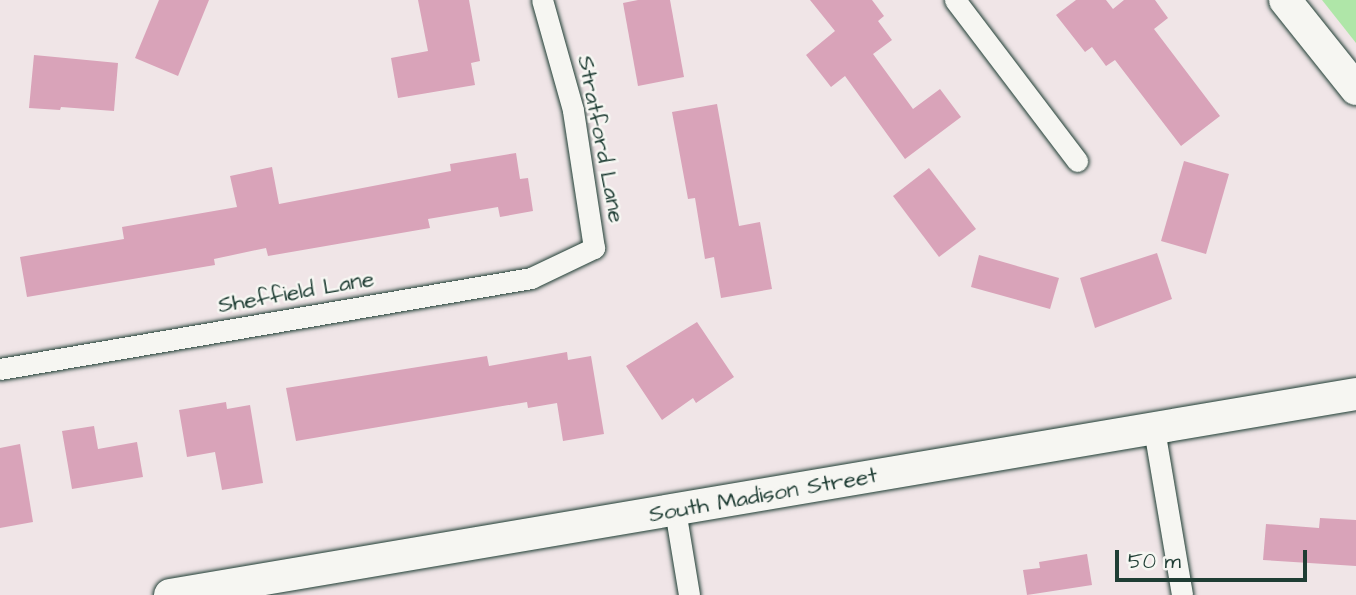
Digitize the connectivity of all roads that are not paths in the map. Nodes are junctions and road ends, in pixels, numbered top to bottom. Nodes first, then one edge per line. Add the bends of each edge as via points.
1 (542, 0) edge
2 (955, 0) edge
3 (1285, 0) edge
4 (1356, 89) edge
5 (1077, 161) dead end
6 (594, 247) joint
7 (0, 369) edge
8 (1356, 394) edge
9 (1154, 429) junction
10 (675, 510) junction
11 (170, 595) edge
12 (689, 595) edge
13 (1182, 595) edge

1 - 6 street, Stratford Lane via 573,110
2 - 5 street
3 - 4 street
6 - 7 street, Sheffield Lane via 531,278
8 - 9 street, South Madison Street
9 - 10 street, South Madison Street
9 - 13 street
10 - 11 street, South Madison Street
10 - 12 street

